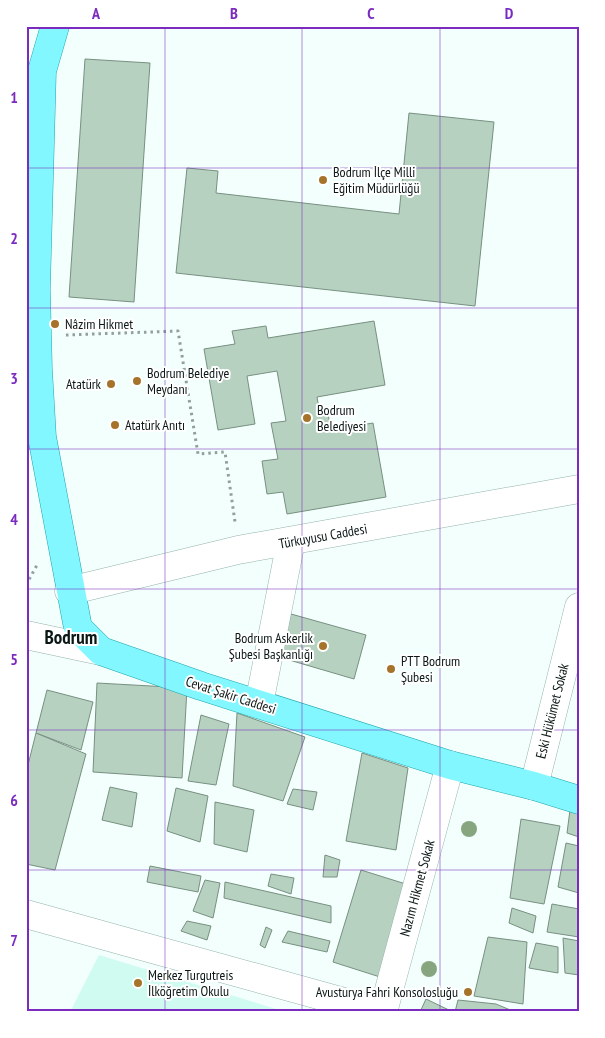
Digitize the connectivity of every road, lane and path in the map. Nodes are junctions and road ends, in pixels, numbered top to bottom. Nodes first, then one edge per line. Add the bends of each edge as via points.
1 (55, 26) edge
2 (31, 292) edge
3 (37, 336) junction
4 (34, 436) edge
5 (579, 489) edge
6 (291, 542) junction
7 (238, 550) junction
8 (69, 591) junction
9 (579, 608) edge
10 (26, 635) edge
11 (101, 651) junction
12 (260, 704) junction
13 (450, 765) junction
14 (534, 786) junction
15 (579, 800) edge
16 (26, 914) edge
17 (344, 1007) edge
18 (381, 1012) edge

1 - 2 main road, Cevat Şakir Caddesi via 42,71
2 - 3 main road, Cevat Şakir Caddesi
3 - 4 main road, Cevat Şakir Caddesi
3 - 7 path via 178,331 198,454 225,452
4 - 8 main road, Cevat Şakir Caddesi
5 - 6 street, Türkuyusu Caddesi
6 - 7 street, Türkuyusu Caddesi
6 - 12 street
7 - 8 street, Türkuyusu Caddesi
8 - 11 main road, Cevat Şakir Caddesi via 78,628
9 - 14 street, Eski Hükümet Sokak
10 - 11 street
11 - 12 main road, Cevat Şakir Caddesi
12 - 13 main road, Cevat Şakir Caddesi
13 - 14 main road, Cevat Şakir Caddesi
13 - 18 street, Nazım Hikmet Sokak
14 - 15 main road, Cevat Şakir Caddesi
16 - 17 street
17 - 18 street

